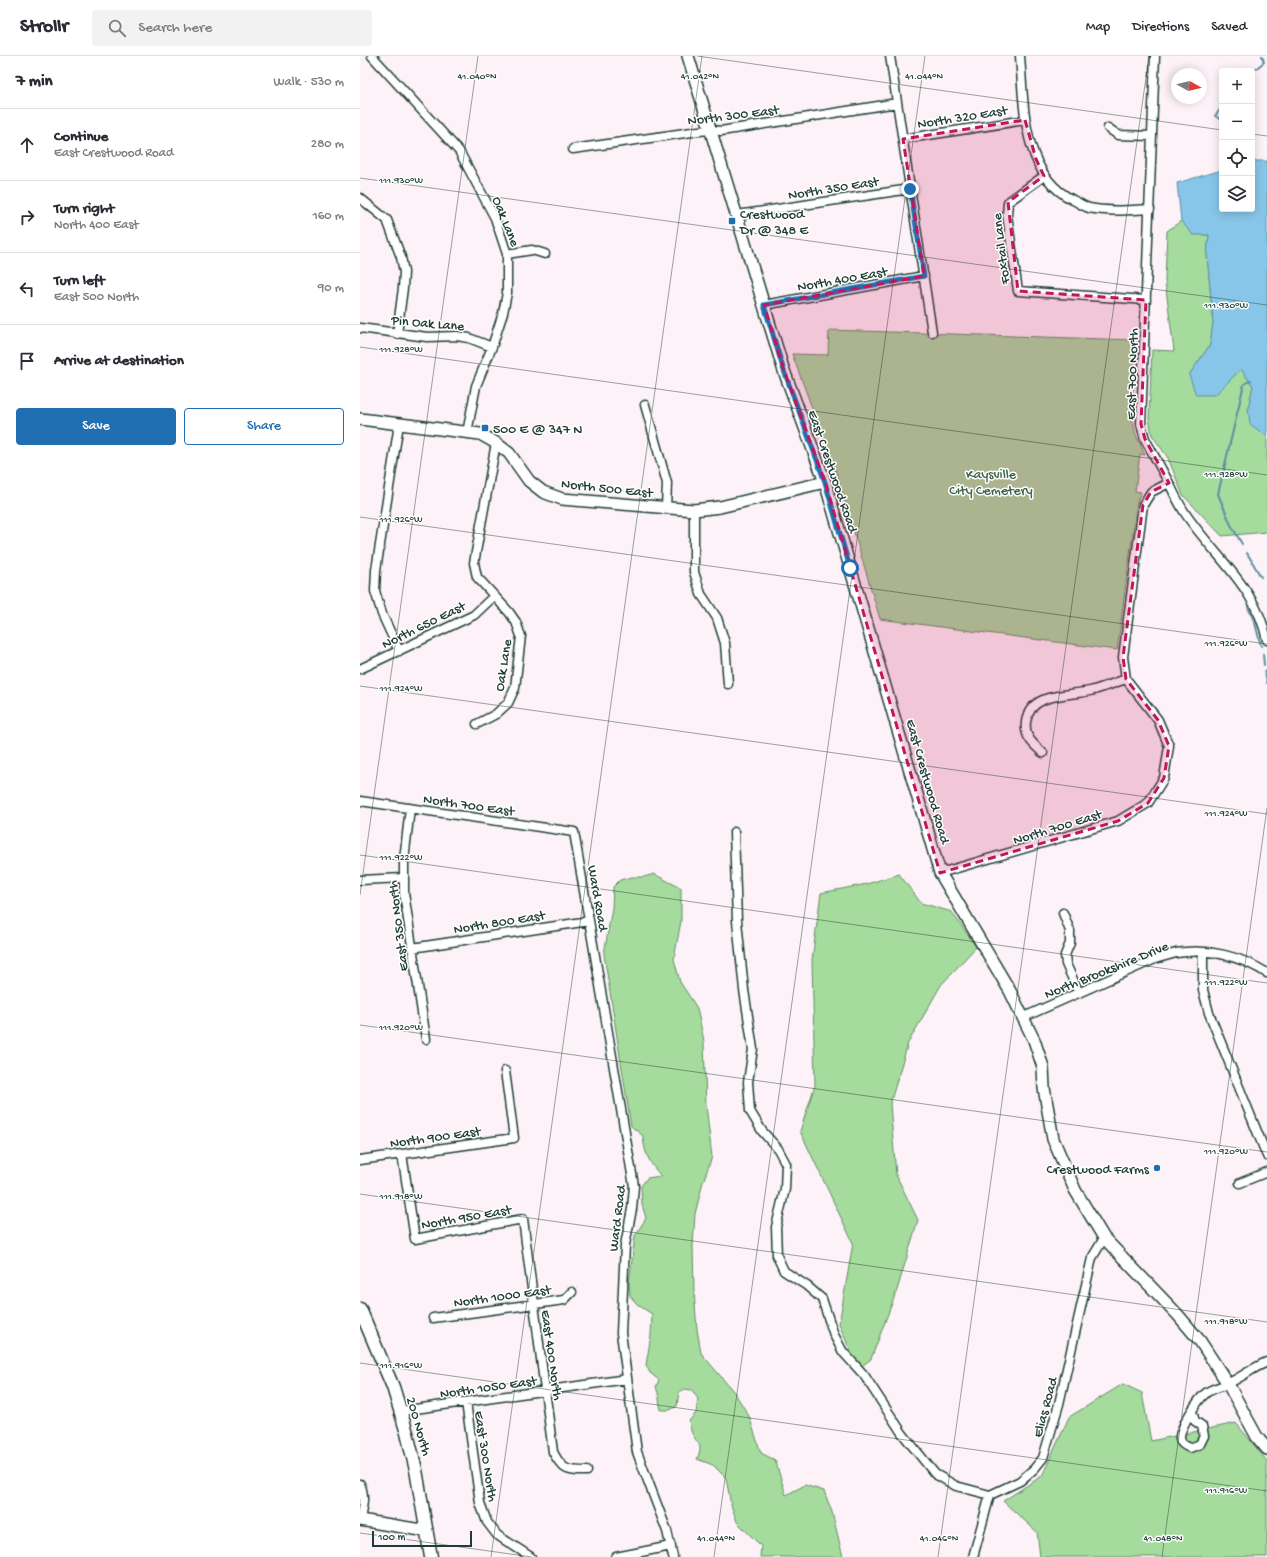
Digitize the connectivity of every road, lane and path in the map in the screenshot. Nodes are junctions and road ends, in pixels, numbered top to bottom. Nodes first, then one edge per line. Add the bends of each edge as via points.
1 (372, 56) edge
2 (688, 56) edge
3 (890, 56) edge
4 (1020, 56) edge
5 (1155, 56) edge
6 (897, 103) junction
7 (1025, 120) junction
8 (1108, 128) dead end
9 (710, 130) junction
10 (1152, 136) junction
11 (903, 139) junction
12 (573, 149) dead end
13 (1044, 176) junction
14 (910, 189) junction
15 (360, 198) edge
16 (1150, 209) junction
17 (737, 215) junction
18 (507, 254) junction
19 (545, 254) dead end
20 (924, 276) junction
21 (1146, 300) junction
22 (764, 305) junction
23 (360, 328) edge
24 (932, 332) dead end
25 (397, 334) junction
26 (492, 347) junction
27 (645, 405) dead end
28 (360, 419) edge
29 (399, 424) junction
30 (467, 433) junction
31 (496, 443) junction
32 (825, 482) junction
33 (1169, 484) junction
34 (666, 508) junction
35 (694, 510) junction
36 (494, 596) junction
37 (1267, 640) edge
38 (399, 651) junction
39 (360, 669) edge
40 (1126, 679) junction
41 (728, 684) dead end
42 (478, 724) dead end
43 (1043, 753) dead end
44 (360, 801) edge
45 (410, 808) junction
46 (574, 832) joint
47 (734, 832) dead end
48 (940, 873) junction
49 (404, 878) junction
50 (360, 880) edge
51 (1063, 913) dead end
52 (589, 921) junction
53 (412, 948) junction
54 (1203, 952) junction
55 (1267, 973) edge
56 (1079, 993) junction
57 (1024, 1017) junction
58 (426, 1040) dead end
59 (505, 1071) dead end
60 (402, 1154) junction
61 (1267, 1156) edge
62 (360, 1160) edge
63 (1267, 1172) edge
64 (1240, 1183) dead end
65 (523, 1219) joint
66 (1104, 1238) junction
67 (572, 1292) dead end
68 (533, 1304) junction
69 (360, 1309) edge
70 (433, 1318) dead end
71 (1267, 1362) edge
72 (627, 1379) junction
73 (1228, 1384) junction
74 (545, 1390) junction
75 (466, 1402) junction
76 (401, 1410) junction
77 (1192, 1412) dead end
78 (1267, 1449) edge
79 (587, 1471) dead end
80 (360, 1484) edge
81 (990, 1495) junction
82 (360, 1519) edge
83 (426, 1531) junction
84 (671, 1546) junction
85 (431, 1557) edge
86 (531, 1557) edge
87 (616, 1557) edge
88 (673, 1557) edge
89 (973, 1557) edge

1 - 18 street, Oak Lane via 459,151 495,218
2 - 9 street, East Crestwood Road
3 - 6 street
4 - 7 street
5 - 10 street, East 700 North
6 - 9 street, North 300 East via 721,131
6 - 11 street
7 - 11 street, North 320 East
7 - 13 street via 1036,159
8 - 10 street via 1118,135
9 - 12 street, North 300 East
9 - 17 street, East Crestwood Road
10 - 16 street, East 700 North
11 - 14 street
13 - 16 street via 1062,195 1088,208
13 - 21 street, Foxtail Lane via 1008,202 1007,215 1018,291
14 - 17 street, North 350 East
14 - 20 street
15 - 25 street via 387,220 401,257 404,272
16 - 21 street, East 700 North
17 - 22 street, East Crestwood Road
18 - 19 street via 532,250
18 - 26 street, Oak Lane via 507,293
20 - 22 street, North 400 East
20 - 24 street
21 - 33 street, East 700 North via 1141,424 1145,439
22 - 32 street, East Crestwood Road via 783,368
23 - 25 street, Pin Oak Lane
25 - 26 street, Pin Oak Lane via 427,338 457,336
26 - 30 street, Oak Lane via 476,386
27 - 34 street via 667,483
28 - 29 street, North 500 East
29 - 30 street, North 500 East
29 - 38 street via 375,591 382,614
30 - 31 street, North 500 East via 480,434
31 - 34 street, North 500 East via 509,454 529,481 543,492 562,499
31 - 36 street, Oak Lane via 474,563 477,577
32 - 35 street, North 500 East via 720,507
32 - 48 street, East Crestwood Road
33 - 37 street, East 700 North via 1185,513 1234,574 1256,607
33 - 40 street via 1151,492 1143,505 1123,657
34 - 35 street, North 500 East
35 - 41 street via 694,572 701,594 717,618 725,643
36 - 38 street, North 650 East via 474,615
36 - 42 street, Oak Lane via 516,622 521,636 515,688 508,703 496,714
38 - 39 street, North 650 East
40 - 43 street via 1091,691 1051,696 1031,709 1026,721 1026,733
40 - 48 street, North 700 East via 1158,720 1169,746 1164,778 1148,803 1118,821
44 - 45 street, North 700 East
45 - 46 street, North 700 East
45 - 49 street, East 350 North
46 - 52 street, Ward Road
47 - 81 street via 737,921 753,1049 748,1082 750,1111 786,1164 785,1189 776,1227 777,1256 784,1271 822,1299 834,1335 843,1352 864,1375 902,1433 935,1474 956,1486
48 - 57 street, East Crestwood Road
49 - 50 street
49 - 53 street, East 350 North
51 - 56 street via 1070,931 1070,943 1065,955 1066,964
52 - 53 street, North 800 East
52 - 72 street, Ward Road via 634,1186 624,1252 621,1333
53 - 58 street, East 350 North
54 - 55 street, North Brookshire Drive via 1232,956
54 - 56 street, North Brookshire Drive via 1176,953
54 - 61 street via 1203,990 1209,1014
56 - 57 street, North Brookshire Drive
57 - 66 street, East Crestwood Road via 1043,1067 1053,1139 1075,1190
59 - 60 street, North 900 East via 514,1138
60 - 62 street, North 900 East
60 - 65 street, North 950 East via 415,1239
63 - 64 street
65 - 68 street, East 400 North
66 - 73 street, East Crestwood Road via 1183,1320
66 - 81 street, Elias Road via 1092,1258 1059,1404 1043,1458 1020,1481
67 - 68 street, North 1000 East via 564,1300
68 - 70 street, North 1000 East
68 - 74 street, East 400 North
69 - 76 main road, 200 North
71 - 73 street
72 - 74 street, North 1050 East
72 - 84 street, Ward Road via 637,1452
73 - 77 street via 1206,1392
73 - 78 street, East Crestwood Road via 1257,1437
74 - 75 street, North 1050 East
74 - 79 street, East 400 North via 553,1452 560,1465 571,1470
75 - 76 street, North 1050 East
75 - 86 street, East 300 North via 480,1503 487,1522 496,1534
76 - 83 main road, 200 North via 416,1470
80 - 82 street via 363,1492
81 - 89 street
82 - 83 street
83 - 85 main road, 200 North
84 - 87 street
84 - 88 street, Ward Road

